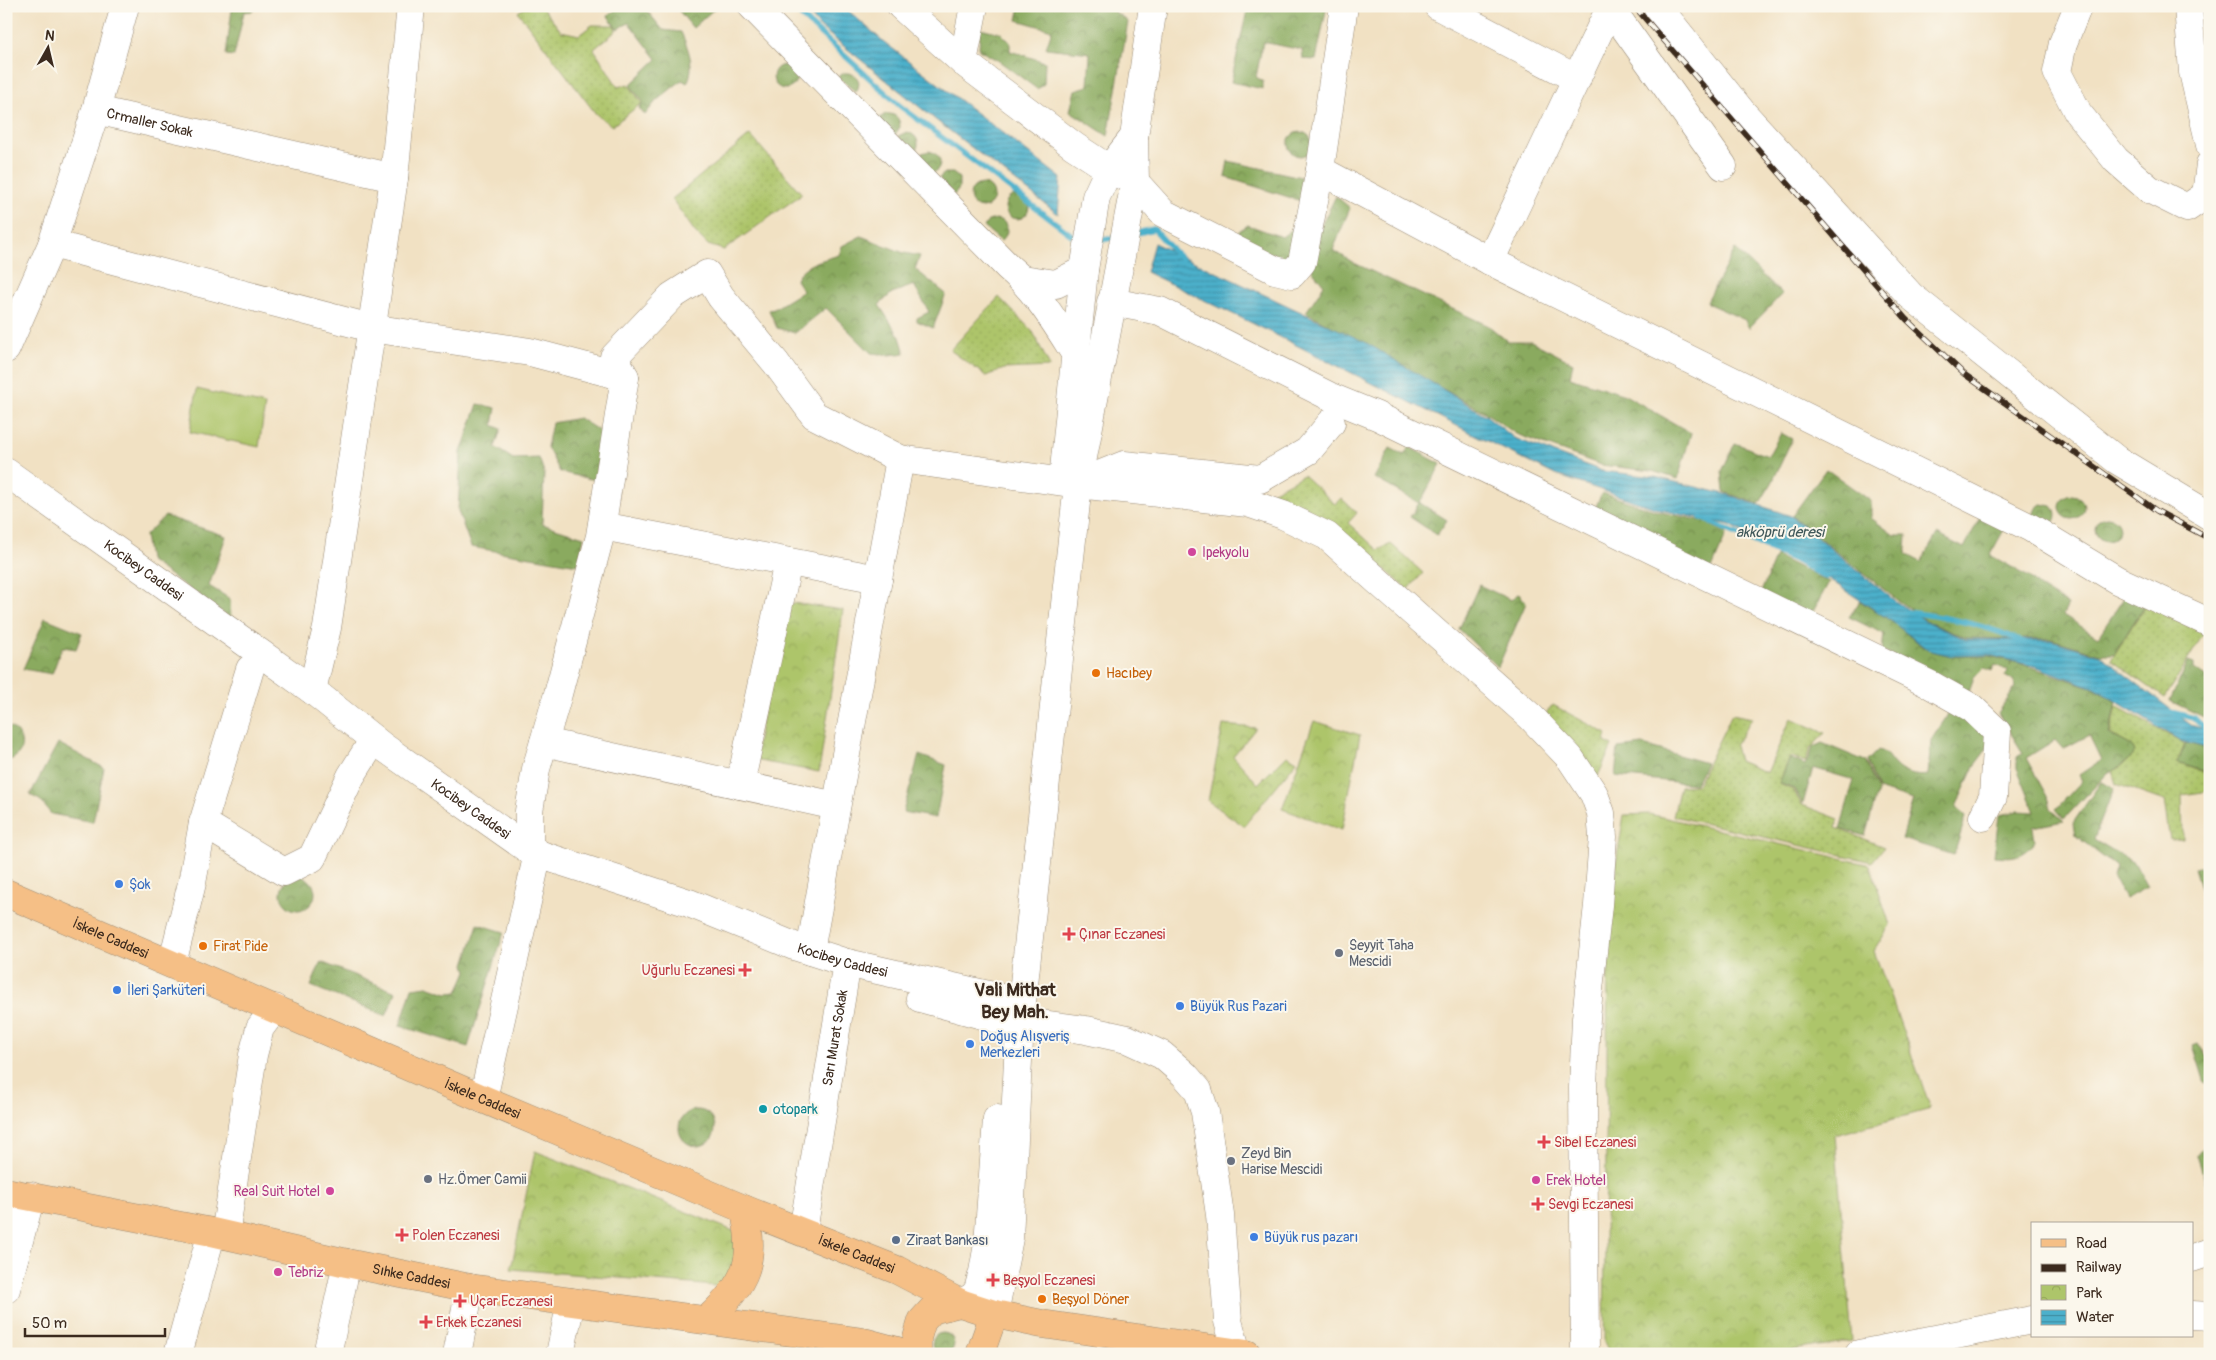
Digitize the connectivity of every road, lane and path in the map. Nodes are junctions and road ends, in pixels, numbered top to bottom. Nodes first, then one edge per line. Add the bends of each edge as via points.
1 (125, 6) edge
2 (412, 6) edge
3 (752, 6) edge
4 (901, 6) edge
5 (974, 6) edge
6 (1153, 6) edge
7 (1344, 6) edge
8 (1438, 6) edge
9 (1657, 6) edge
10 (2078, 6) edge
11 (2188, 6) edge
12 (1610, 7) edge
13 (962, 62) junction
14 (1577, 78) junction
15 (96, 110) junction
16 (1134, 137) junction
17 (2210, 145) edge
18 (1074, 146) junction
19 (2210, 164) edge
20 (1723, 166) dead end
21 (1109, 169) junction
22 (1320, 170) junction
23 (394, 178) junction
24 (1135, 182) junction
25 (1096, 198) junction
26 (1130, 211) junction
27 (1163, 213) junction
28 (52, 244) junction
29 (1490, 261) junction
30 (1084, 270) junction
31 (1023, 279) junction
32 (1111, 302) junction
33 (371, 328) junction
34 (6, 349) edge
35 (1076, 356) junction
36 (625, 377) junction
37 (1331, 423) dead end
38 (900, 459) junction
39 (6, 472) edge
40 (1070, 482) junction
41 (6, 492) edge
42 (2210, 516) edge
43 (602, 526) junction
44 (788, 562) junction
45 (878, 579) junction
46 (2210, 623) edge
47 (250, 669) junction
48 (312, 690) junction
49 (544, 742) junction
50 (368, 749) junction
51 (740, 785) junction
52 (836, 806) junction
53 (1983, 817) dead end
54 (203, 823) junction
55 (534, 856) junction
56 (6, 893) edge
57 (810, 951) junction
58 (172, 964) junction
59 (846, 970) junction
60 (275, 1008) junction
61 (1010, 1014) junction
62 (478, 1096) junction
63 (19, 1194) edge
64 (744, 1209) junction
65 (803, 1231) junction
66 (218, 1234) junction
67 (2210, 1252) edge
68 (2194, 1257) edge
69 (347, 1263) junction
70 (470, 1288) junction
71 (6, 1289) edge
72 (571, 1302) junction
73 (960, 1303) junction
74 (994, 1314) junction
75 (2194, 1315) edge
76 (2210, 1316) edge
77 (708, 1319) junction
78 (2031, 1320) edge
79 (1242, 1353) edge
80 (178, 1354) edge
81 (327, 1354) edge
82 (457, 1354) edge
83 (560, 1354) edge
84 (909, 1354) edge
85 (917, 1354) edge
86 (980, 1354) edge
87 (1584, 1354) edge
88 (1858, 1354) edge

1 - 15 street
2 - 23 street
3 - 31 street
4 - 13 street
5 - 13 street
6 - 16 street
7 - 22 street
8 - 14 street
9 - 42 street via 1742,112 1911,296 2117,460
10 - 19 street via 2063,43 2057,72 2078,113 2116,160 2149,189 2187,208 2206,195
11 - 17 street via 2193,72
12 - 14 street
12 - 20 street
13 - 18 street
14 - 29 street
15 - 23 street, Crmaller Sokak
15 - 28 street, Crmaller Sokak
16 - 21 street
16 - 24 street
18 - 21 street
18 - 25 street
21 - 24 street
21 - 25 street
22 - 27 street via 1302,262 1292,274 1275,270
22 - 29 street
23 - 33 street
24 - 26 street
24 - 27 street
25 - 26 street
25 - 30 street
26 - 27 street
26 - 32 street
28 - 33 street
28 - 34 street, Crmaller Sokak
29 - 46 street via 2031,528 2117,580
30 - 31 street via 1056,284
30 - 35 street
31 - 35 street via 1052,316
32 - 40 street
32 - 53 street via 1160,311 1333,398 1377,416 1931,684 1972,708 1996,732 1993,797
33 - 36 street via 530,352
33 - 48 street via 327,628
35 - 40 street
36 - 38 street via 614,356 672,296 707,274 721,297 814,415
36 - 43 street
37 - 40 street via 1308,452 1260,479 1124,464
38 - 40 street
38 - 45 street
39 - 48 street, Kocibey Caddesi
40 - 61 street
40 - 87 street via 1248,503 1327,536 1531,717 1570,758 1594,794 1601,813 1603,837 1584,1067
41 - 47 street, Kocibey Caddesi
43 - 44 street
43 - 49 street
44 - 45 street
44 - 51 street
45 - 52 street
47 - 50 street, Kocibey Caddesi
47 - 54 street
48 - 55 street, Kocibey Caddesi via 382,746
49 - 51 street
49 - 55 street via 529,811
50 - 54 street via 350,776 312,858 284,872
50 - 55 street, Kocibey Caddesi
51 - 52 street
52 - 57 street
54 - 58 street
55 - 57 street, Kocibey Caddesi via 689,903
55 - 59 street, Kocibey Caddesi
55 - 62 street
56 - 58 main road, İskele Caddesi
57 - 59 street, Kocibey Caddesi
58 - 60 main road, İskele Caddesi
59 - 61 street, Kocibey Caddesi
59 - 65 street, Sarı Murat Sokak
60 - 62 main road, İskele Caddesi
60 - 66 street via 260,1028 253,1055
61 - 73 street via 986,1253 978,1290 973,1297
61 - 74 street via 1009,1238
61 - 79 street, Kocibey Caddesi via 1126,1039 1162,1055 1198,1090 1205,1112 1220,1215 1228,1321
62 - 64 main road, İskele Caddesi
63 - 66 main road, Sıhke Caddesi
63 - 71 street
64 - 65 main road, İskele Caddesi
64 - 77 main road via 751,1247 746,1269 727,1302
65 - 73 main road, İskele Caddesi via 897,1270
66 - 69 main road, Sıhke Caddesi
66 - 80 street
67 - 68 street
69 - 70 main road, Sıhke Caddesi
69 - 81 street
70 - 72 main road, Sıhke Caddesi
70 - 82 street
72 - 77 main road, Sıhke Caddesi
72 - 83 street
73 - 74 main road, İskele Caddesi
73 - 85 main road via 932,1310 922,1321
74 - 79 main road, İskele Caddesi
74 - 86 main road
75 - 76 street
77 - 84 main road, Sıhke Caddesi via 864,1342
78 - 88 street

